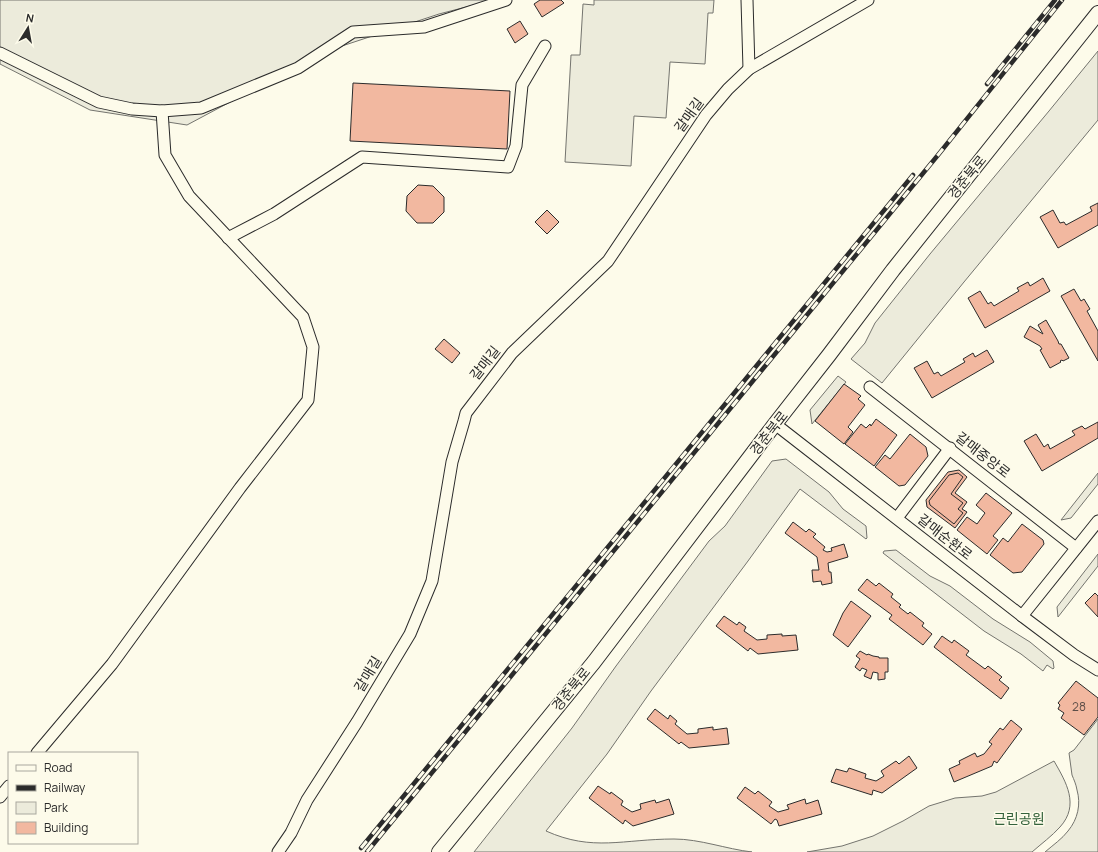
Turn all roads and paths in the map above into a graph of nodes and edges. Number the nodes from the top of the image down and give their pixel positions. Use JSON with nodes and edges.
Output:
{"nodes":[{"id":1,"x":506,"y":0,"type":"edge"},
{"id":2,"x":747,"y":0,"type":"edge"},
{"id":3,"x":868,"y":0,"type":"edge"},
{"id":4,"x":1098,"y":13,"type":"edge"},
{"id":5,"x":545,"y":46,"type":"dead end"},
{"id":6,"x":0,"y":53,"type":"edge"},
{"id":7,"x":748,"y":69,"type":"junction"},
{"id":8,"x":162,"y":111,"type":"junction"},
{"id":9,"x":228,"y":238,"type":"junction"},
{"id":10,"x":870,"y":387,"type":"dead end"},
{"id":11,"x":775,"y":424,"type":"junction"},
{"id":12,"x":950,"y":448,"type":"junction"},
{"id":13,"x":897,"y":518,"type":"junction"},
{"id":14,"x":1098,"y":521,"type":"edge"},
{"id":15,"x":1076,"y":548,"type":"junction"},
{"id":16,"x":1022,"y":616,"type":"junction"},
{"id":17,"x":1098,"y":670,"type":"edge"},
{"id":18,"x":38,"y":752,"type":"edge"},
{"id":19,"x":8,"y":787,"type":"edge"},
{"id":20,"x":0,"y":797,"type":"edge"},
{"id":21,"x":278,"y":852,"type":"edge"},
{"id":22,"x":439,"y":852,"type":"edge"}],
"edges":[{"from":1,"to":8,"type":"street"},
{"from":2,"to":7,"type":"street"},
{"from":3,"to":7,"type":"street","name":"갈매길"},
{"from":4,"to":11,"type":"main road","name":"경춘북로"},
{"from":5,"to":9,"type":"street"},
{"from":6,"to":8,"type":"street"},
{"from":7,"to":21,"type":"street","name":"갈매길"},
{"from":8,"to":9,"type":"street"},
{"from":9,"to":18,"type":"street"},
{"from":10,"to":12,"type":"street","name":"갈매중앙로"},
{"from":11,"to":13,"type":"street","name":"갈매순환로"},
{"from":11,"to":22,"type":"main road","name":"경춘북로"},
{"from":12,"to":13,"type":"street"},
{"from":12,"to":15,"type":"street","name":"갈매중앙로"},
{"from":13,"to":16,"type":"street","name":"갈매순환로"},
{"from":14,"to":15,"type":"street"},
{"from":15,"to":16,"type":"street"},
{"from":16,"to":17,"type":"street","name":"갈매순환로"},
{"from":19,"to":20,"type":"street"}]}
